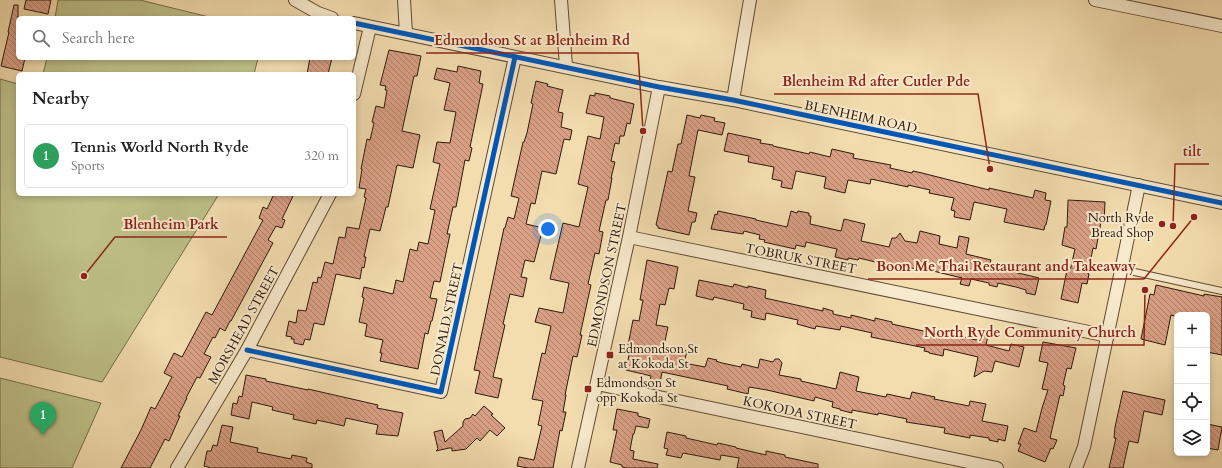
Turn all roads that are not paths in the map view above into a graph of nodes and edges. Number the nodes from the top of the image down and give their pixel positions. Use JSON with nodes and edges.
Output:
{"nodes":[{"id":1,"x":295,"y":0,"type":"edge"},
{"id":2,"x":404,"y":0,"type":"edge"},
{"id":3,"x":561,"y":0,"type":"edge"},
{"id":4,"x":750,"y":0,"type":"edge"},
{"id":5,"x":1095,"y":0,"type":"edge"},
{"id":6,"x":326,"y":16,"type":"edge"},
{"id":7,"x":356,"y":24,"type":"edge"},
{"id":8,"x":1222,"y":26,"type":"edge"},
{"id":9,"x":370,"y":27,"type":"junction"},
{"id":10,"x":406,"y":33,"type":"junction"},
{"id":11,"x":515,"y":57,"type":"junction"},
{"id":12,"x":566,"y":66,"type":"junction"},
{"id":13,"x":356,"y":86,"type":"edge"},
{"id":14,"x":660,"y":87,"type":"junction"},
{"id":15,"x":733,"y":100,"type":"junction"},
{"id":16,"x":1139,"y":186,"type":"junction"},
{"id":17,"x":329,"y":196,"type":"edge"},
{"id":18,"x":1222,"y":204,"type":"edge"},
{"id":19,"x":629,"y":237,"type":"junction"},
{"id":20,"x":1122,"y":270,"type":"junction"},
{"id":21,"x":1222,"y":291,"type":"edge"},
{"id":22,"x":1108,"y":336,"type":"junction"},
{"id":23,"x":247,"y":350,"type":"junction"},
{"id":24,"x":597,"y":384,"type":"junction"},
{"id":25,"x":177,"y":468,"type":"edge"},
{"id":26,"x":578,"y":468,"type":"edge"},
{"id":27,"x":997,"y":468,"type":"edge"},
{"id":28,"x":1076,"y":468,"type":"edge"}],
"edges":[{"from":1,"to":6,"type":"street"},
{"from":2,"to":10,"type":"street"},
{"from":3,"to":12,"type":"street"},
{"from":4,"to":15,"type":"street"},
{"from":5,"to":8,"type":"street"},
{"from":7,"to":9,"type":"street","name":"BLENHEIM ROAD"},
{"from":9,"to":10,"type":"street","name":"BLENHEIM ROAD"},
{"from":9,"to":13,"type":"street"},
{"from":10,"to":11,"type":"street","name":"BLENHEIM ROAD"},
{"from":11,"to":12,"type":"street","name":"BLENHEIM ROAD"},
{"from":11,"to":23,"type":"street","name":"DONALD STREET"},
{"from":12,"to":14,"type":"street","name":"BLENHEIM ROAD"},
{"from":14,"to":15,"type":"street","name":"BLENHEIM ROAD"},
{"from":14,"to":19,"type":"street","name":"EDMONDSON STREET"},
{"from":15,"to":16,"type":"street","name":"BLENHEIM ROAD"},
{"from":16,"to":18,"type":"street","name":"BLENHEIM ROAD"},
{"from":16,"to":20,"type":"street"},
{"from":17,"to":23,"type":"street","name":"MORSHEAD STREET"},
{"from":19,"to":22,"type":"street","name":"TOBRUK STREET"},
{"from":19,"to":24,"type":"street","name":"EDMONDSON STREET"},
{"from":20,"to":21,"type":"lane"},
{"from":20,"to":22,"type":"street"},
{"from":22,"to":28,"type":"street"},
{"from":23,"to":25,"type":"street","name":"MORSHEAD STREET"},
{"from":24,"to":26,"type":"street","name":"EDMONDSON STREET"},
{"from":24,"to":27,"type":"street","name":"KOKODA STREET"}]}
